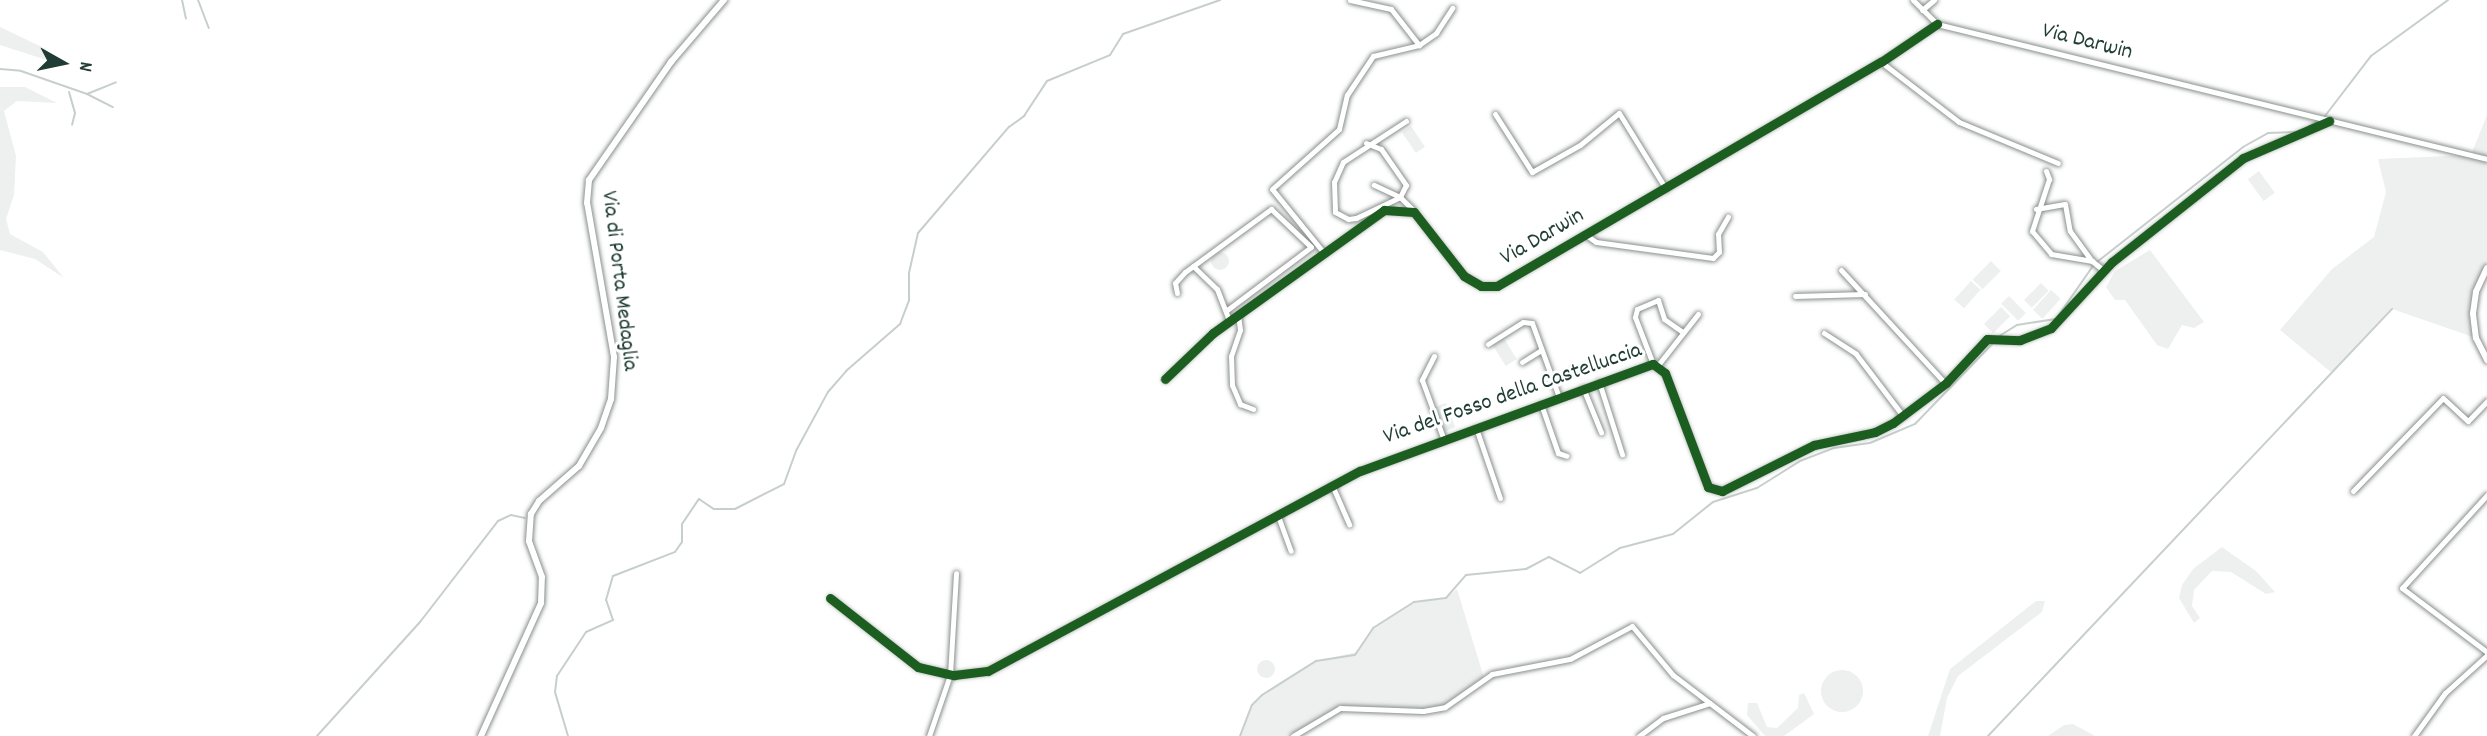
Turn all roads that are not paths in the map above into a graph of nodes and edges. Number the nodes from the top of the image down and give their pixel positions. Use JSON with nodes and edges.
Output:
{"nodes":[{"id":1,"x":724,"y":0,"type":"edge"},
{"id":2,"x":1350,"y":0,"type":"edge"},
{"id":3,"x":1913,"y":0,"type":"edge"},
{"id":4,"x":1934,"y":0,"type":"edge"},
{"id":5,"x":1452,"y":8,"type":"dead end"},
{"id":6,"x":1922,"y":10,"type":"junction"},
{"id":7,"x":1937,"y":24,"type":"junction"},
{"id":8,"x":1412,"y":37,"type":"junction"},
{"id":9,"x":1419,"y":45,"type":"junction"},
{"id":10,"x":1410,"y":48,"type":"junction"},
{"id":11,"x":1881,"y":62,"type":"junction"},
{"id":12,"x":1495,"y":114,"type":"dead end"},
{"id":13,"x":1406,"y":121,"type":"dead end"},
{"id":14,"x":2329,"y":121,"type":"junction"},
{"id":15,"x":1366,"y":143,"type":"junction"},
{"id":16,"x":2487,"y":159,"type":"edge"},
{"id":17,"x":2058,"y":163,"type":"dead end"},
{"id":18,"x":2046,"y":170,"type":"dead end"},
{"id":19,"x":1374,"y":185,"type":"dead end"},
{"id":20,"x":1666,"y":189,"type":"junction"},
{"id":21,"x":1399,"y":197,"type":"junction"},
{"id":22,"x":2036,"y":209,"type":"junction"},
{"id":23,"x":1415,"y":212,"type":"junction"},
{"id":24,"x":1728,"y":217,"type":"dead end"},
{"id":25,"x":1586,"y":235,"type":"junction"},
{"id":26,"x":1324,"y":253,"type":"junction"},
{"id":27,"x":2095,"y":262,"type":"junction"},
{"id":28,"x":1193,"y":267,"type":"junction"},
{"id":29,"x":2487,"y":268,"type":"edge"},
{"id":30,"x":1841,"y":270,"type":"dead end"},
{"id":31,"x":2103,"y":270,"type":"junction"},
{"id":32,"x":1177,"y":293,"type":"dead end"},
{"id":33,"x":1865,"y":294,"type":"junction"},
{"id":34,"x":1795,"y":296,"type":"dead end"},
{"id":35,"x":1227,"y":310,"type":"junction"},
{"id":36,"x":1698,"y":314,"type":"dead end"},
{"id":37,"x":1237,"y":315,"type":"junction"},
{"id":38,"x":1229,"y":321,"type":"junction"},
{"id":39,"x":1681,"y":331,"type":"junction"},
{"id":40,"x":1824,"y":333,"type":"dead end"},
{"id":41,"x":1488,"y":344,"type":"dead end"},
{"id":42,"x":1541,"y":350,"type":"junction"},
{"id":43,"x":1434,"y":356,"type":"dead end"},
{"id":44,"x":2487,"y":360,"type":"edge"},
{"id":45,"x":1522,"y":362,"type":"dead end"},
{"id":46,"x":1656,"y":365,"type":"junction"},
{"id":47,"x":1165,"y":379,"type":"dead end"},
{"id":48,"x":1599,"y":382,"type":"junction"},
{"id":49,"x":1945,"y":383,"type":"junction"},
{"id":50,"x":1583,"y":388,"type":"junction"},
{"id":51,"x":1559,"y":397,"type":"junction"},
{"id":52,"x":2487,"y":401,"type":"edge"},
{"id":53,"x":1541,"y":404,"type":"junction"},
{"id":54,"x":1253,"y":409,"type":"dead end"},
{"id":55,"x":1903,"y":416,"type":"junction"},
{"id":56,"x":1476,"y":428,"type":"junction"},
{"id":57,"x":1601,"y":432,"type":"dead end"},
{"id":58,"x":1444,"y":440,"type":"junction"},
{"id":59,"x":1622,"y":454,"type":"dead end"},
{"id":60,"x":1567,"y":456,"type":"dead end"},
{"id":61,"x":1332,"y":485,"type":"junction"},
{"id":62,"x":2353,"y":491,"type":"dead end"},
{"id":63,"x":2487,"y":495,"type":"edge"},
{"id":64,"x":1500,"y":498,"type":"dead end"},
{"id":65,"x":1278,"y":516,"type":"junction"},
{"id":66,"x":1349,"y":524,"type":"dead end"},
{"id":67,"x":1291,"y":551,"type":"dead end"},
{"id":68,"x":956,"y":573,"type":"dead end"},
{"id":69,"x":831,"y":598,"type":"dead end"},
{"id":70,"x":2487,"y":653,"type":"edge"},
{"id":71,"x":950,"y":675,"type":"junction"},
{"id":72,"x":1710,"y":703,"type":"junction"},
{"id":73,"x":481,"y":736,"type":"edge"},
{"id":74,"x":929,"y":736,"type":"edge"},
{"id":75,"x":1293,"y":736,"type":"edge"},
{"id":76,"x":1639,"y":736,"type":"edge"},
{"id":77,"x":1753,"y":736,"type":"edge"},
{"id":78,"x":2414,"y":736,"type":"edge"}],
"edges":[{"from":1,"to":73,"type":"street","name":"Via di Porta Medaglia"},
{"from":2,"to":8,"type":"street"},
{"from":3,"to":6,"type":"street"},
{"from":4,"to":6,"type":"street"},
{"from":5,"to":9,"type":"street"},
{"from":6,"to":7,"type":"street"},
{"from":7,"to":11,"type":"street","name":"Via Darwin"},
{"from":7,"to":14,"type":"street","name":"Via Darwin"},
{"from":8,"to":9,"type":"street"},
{"from":8,"to":10,"type":"street"},
{"from":9,"to":10,"type":"street"},
{"from":10,"to":26,"type":"street"},
{"from":11,"to":17,"type":"street"},
{"from":11,"to":20,"type":"street","name":"Via Darwin"},
{"from":12,"to":20,"type":"street"},
{"from":13,"to":15,"type":"street"},
{"from":14,"to":16,"type":"street","name":"Via Darwin"},
{"from":14,"to":31,"type":"street","name":"Via del Fosso della Castelluccia"},
{"from":15,"to":21,"type":"street"},
{"from":15,"to":21,"type":"street"},
{"from":18,"to":22,"type":"street"},
{"from":19,"to":21,"type":"street"},
{"from":20,"to":25,"type":"street","name":"Via Darwin"},
{"from":21,"to":23,"type":"street"},
{"from":22,"to":27,"type":"street"},
{"from":22,"to":27,"type":"street"},
{"from":23,"to":25,"type":"street","name":"Via Darwin"},
{"from":23,"to":26,"type":"street"},
{"from":24,"to":25,"type":"street"},
{"from":26,"to":37,"type":"street"},
{"from":27,"to":31,"type":"street"},
{"from":28,"to":32,"type":"street"},
{"from":28,"to":35,"type":"street"},
{"from":28,"to":35,"type":"street"},
{"from":29,"to":44,"type":"street"},
{"from":30,"to":33,"type":"street"},
{"from":31,"to":49,"type":"street","name":"Via del Fosso della Castelluccia"},
{"from":33,"to":34,"type":"street"},
{"from":33,"to":49,"type":"street"},
{"from":35,"to":38,"type":"street"},
{"from":36,"to":39,"type":"street"},
{"from":37,"to":38,"type":"street"},
{"from":37,"to":54,"type":"street"},
{"from":38,"to":47,"type":"street"},
{"from":39,"to":46,"type":"street"},
{"from":39,"to":46,"type":"street"},
{"from":40,"to":55,"type":"street"},
{"from":41,"to":42,"type":"street"},
{"from":42,"to":45,"type":"street"},
{"from":42,"to":51,"type":"street"},
{"from":43,"to":58,"type":"street"},
{"from":46,"to":48,"type":"street","name":"Via del Fosso della Castelluccia"},
{"from":46,"to":55,"type":"street","name":"Via del Fosso della Castelluccia"},
{"from":48,"to":50,"type":"street","name":"Via del Fosso della Castelluccia"},
{"from":48,"to":59,"type":"street"},
{"from":49,"to":55,"type":"street","name":"Via del Fosso della Castelluccia"},
{"from":50,"to":51,"type":"street","name":"Via del Fosso della Castelluccia"},
{"from":50,"to":57,"type":"street"},
{"from":51,"to":53,"type":"street","name":"Via del Fosso della Castelluccia"},
{"from":52,"to":62,"type":"street"},
{"from":53,"to":56,"type":"street","name":"Via del Fosso della Castelluccia"},
{"from":53,"to":60,"type":"street"},
{"from":56,"to":58,"type":"street","name":"Via del Fosso della Castelluccia"},
{"from":56,"to":64,"type":"street"},
{"from":58,"to":61,"type":"street","name":"Via del Fosso della Castelluccia"},
{"from":61,"to":65,"type":"street","name":"Via del Fosso della Castelluccia"},
{"from":61,"to":66,"type":"street"},
{"from":63,"to":70,"type":"street"},
{"from":65,"to":67,"type":"street"},
{"from":65,"to":71,"type":"street","name":"Via del Fosso della Castelluccia"},
{"from":68,"to":71,"type":"street"},
{"from":69,"to":71,"type":"street","name":"Via del Fosso della Castelluccia"},
{"from":70,"to":78,"type":"street"},
{"from":71,"to":74,"type":"street"},
{"from":72,"to":75,"type":"street"},
{"from":72,"to":76,"type":"street"},
{"from":72,"to":77,"type":"street"}]}
